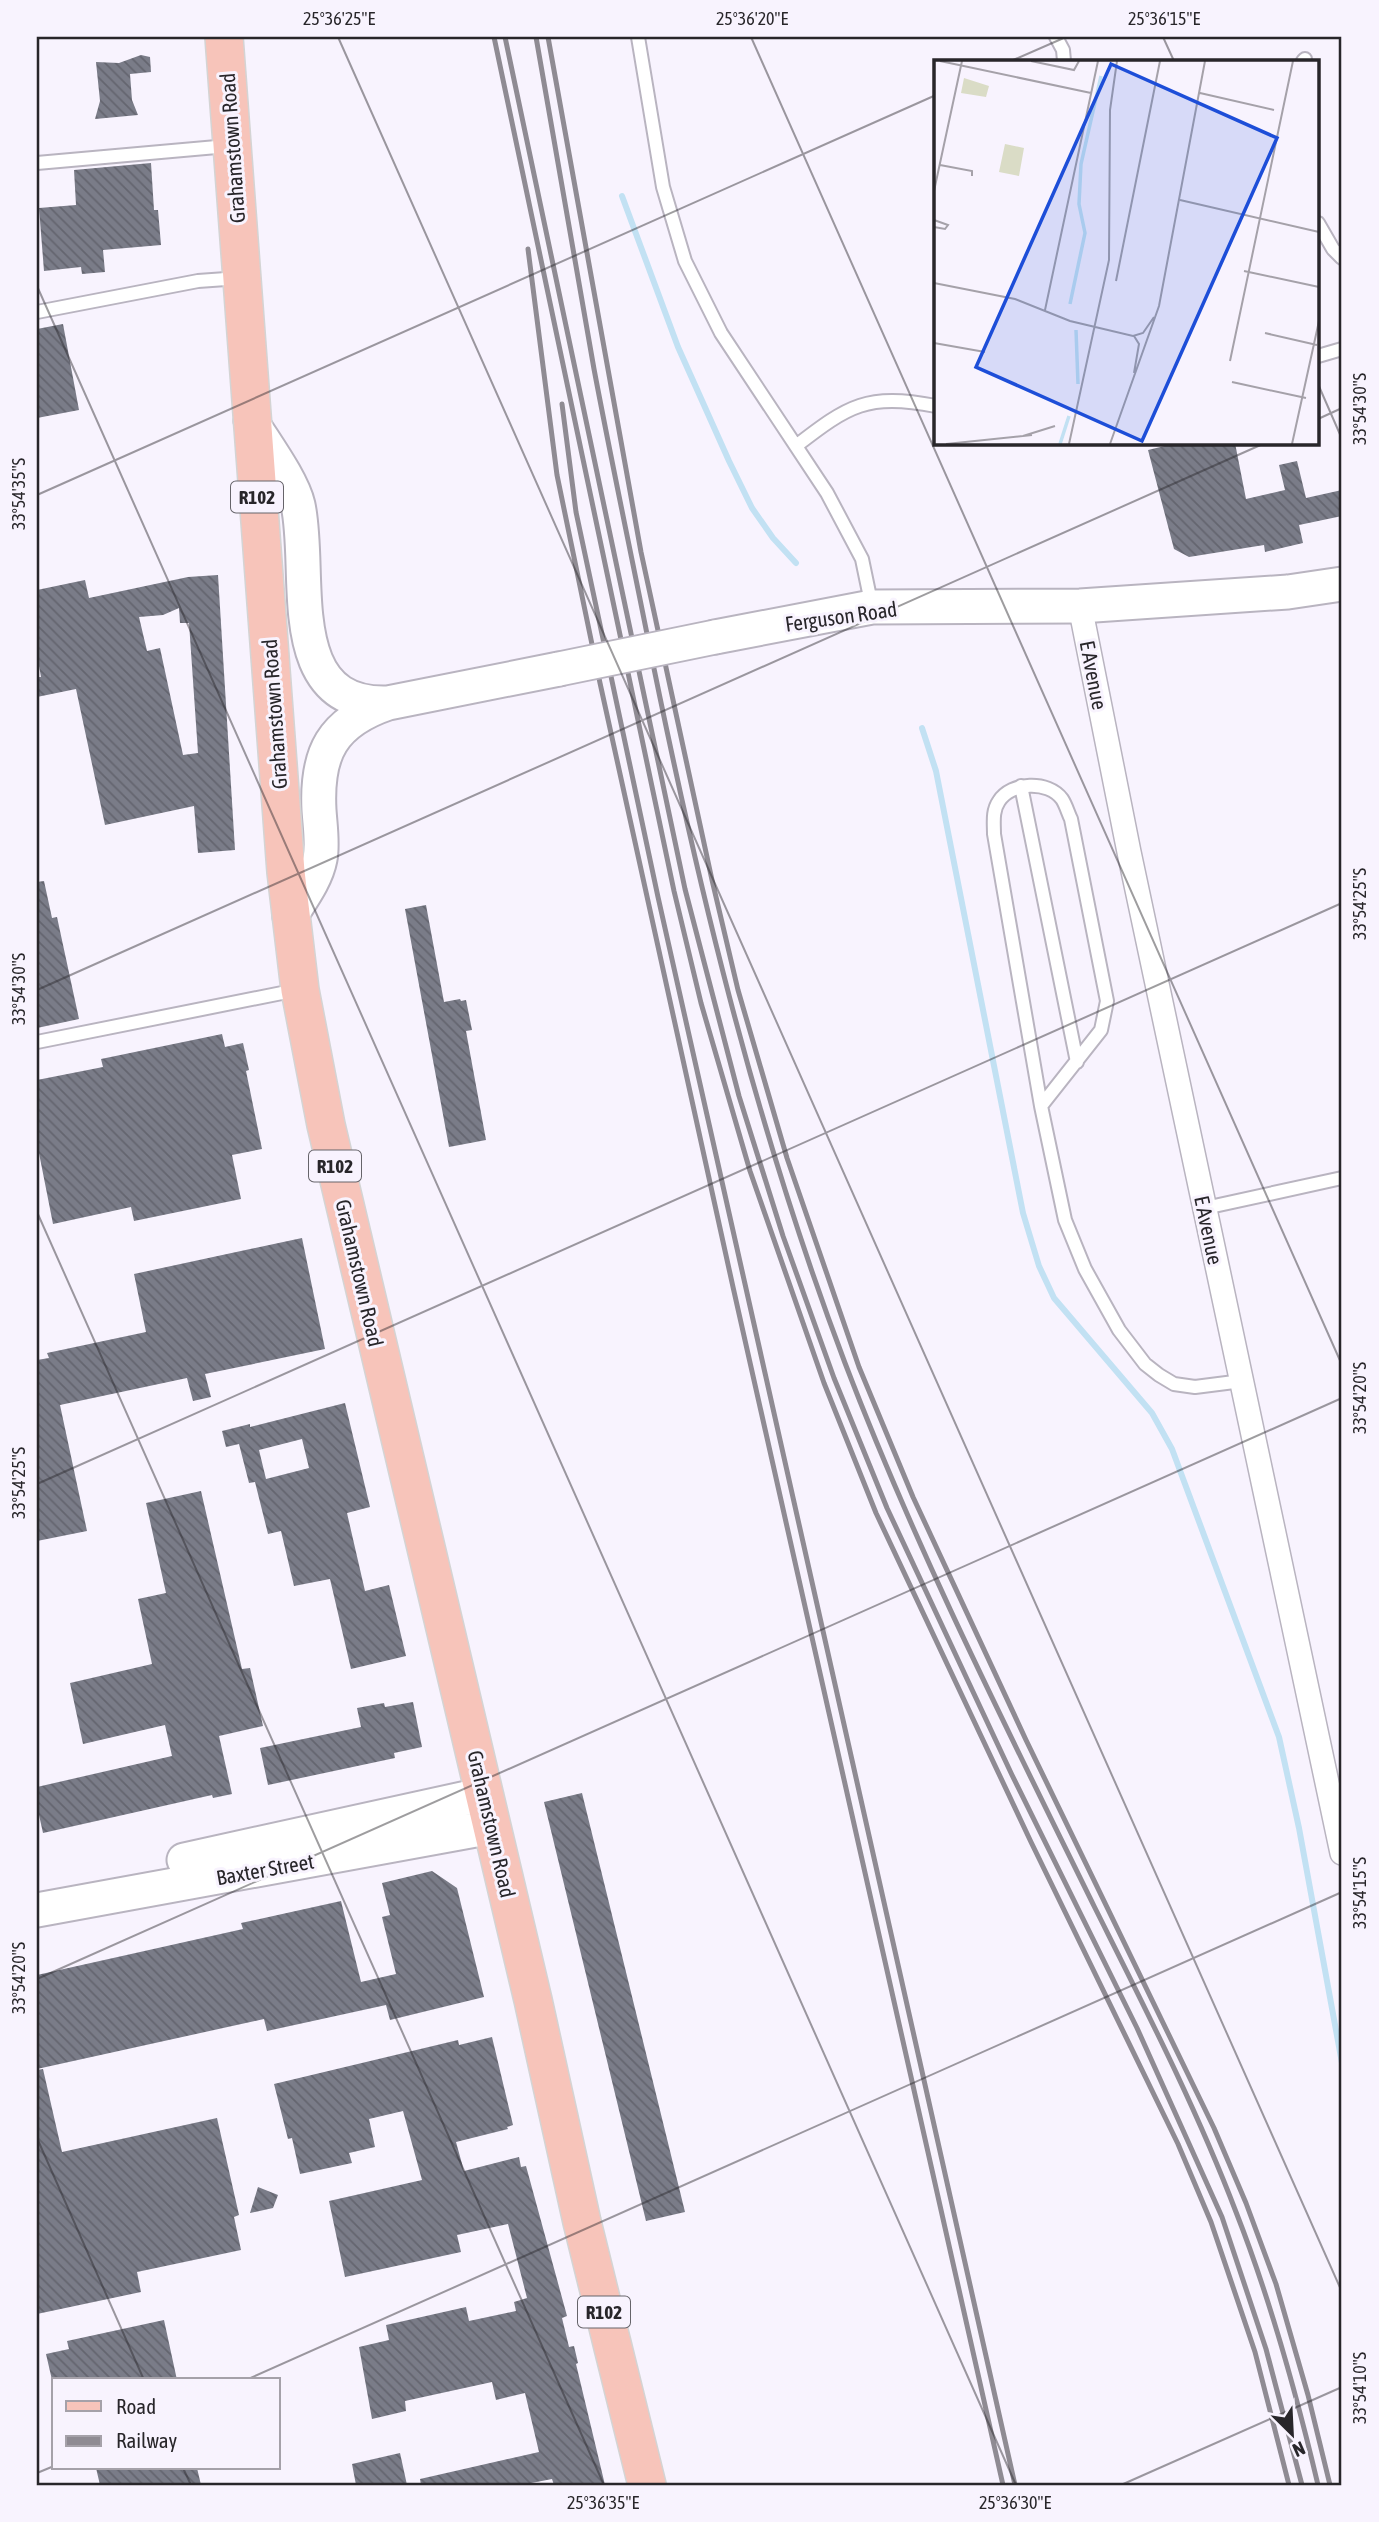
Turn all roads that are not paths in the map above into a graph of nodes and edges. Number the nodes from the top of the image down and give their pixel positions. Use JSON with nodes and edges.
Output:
{"nodes":[{"id":1,"x":224,"y":37,"type":"edge"},
{"id":2,"x":638,"y":37,"type":"edge"},
{"id":3,"x":1056,"y":37,"type":"edge"},
{"id":4,"x":1064,"y":60,"type":"edge"},
{"id":5,"x":232,"y":146,"type":"junction"},
{"id":6,"x":37,"y":163,"type":"edge"},
{"id":7,"x":1320,"y":226,"type":"edge"},
{"id":8,"x":1342,"y":258,"type":"edge"},
{"id":9,"x":241,"y":278,"type":"junction"},
{"id":10,"x":37,"y":312,"type":"edge"},
{"id":11,"x":1342,"y":349,"type":"edge"},
{"id":12,"x":1320,"y":355,"type":"edge"},
{"id":13,"x":934,"y":406,"type":"edge"},
{"id":14,"x":251,"y":421,"type":"junction"},
{"id":15,"x":796,"y":446,"type":"junction"},
{"id":16,"x":1342,"y":584,"type":"edge"},
{"id":17,"x":1080,"y":606,"type":"junction"},
{"id":18,"x":872,"y":607,"type":"junction"},
{"id":19,"x":388,"y":703,"type":"junction"},
{"id":20,"x":1021,"y":786,"type":"junction"},
{"id":21,"x":290,"y":918,"type":"junction"},
{"id":22,"x":300,"y":990,"type":"junction"},
{"id":23,"x":37,"y":1042,"type":"edge"},
{"id":24,"x":1077,"y":1062,"type":"junction"},
{"id":25,"x":1041,"y":1106,"type":"junction"},
{"id":26,"x":1342,"y":1178,"type":"edge"},
{"id":27,"x":1205,"y":1208,"type":"junction"},
{"id":28,"x":1241,"y":1381,"type":"junction"},
{"id":29,"x":489,"y":1810,"type":"junction"},
{"id":30,"x":1338,"y":1816,"type":"edge"},
{"id":31,"x":1342,"y":1853,"type":"edge"},
{"id":32,"x":37,"y":1887,"type":"edge"},
{"id":33,"x":37,"y":1910,"type":"edge"},
{"id":34,"x":647,"y":2485,"type":"edge"}],
"edges":[{"from":1,"to":5,"type":"main road","name":"Grahamstown Road","number":"R102"},
{"from":2,"to":15,"type":"lane"},
{"from":3,"to":4,"type":"lane"},
{"from":5,"to":6,"type":"lane"},
{"from":5,"to":9,"type":"main road","name":"Grahamstown Road","number":"R102"},
{"from":7,"to":8,"type":"lane"},
{"from":9,"to":10,"type":"lane"},
{"from":9,"to":14,"type":"main road","name":"Grahamstown Road","number":"R102"},
{"from":11,"to":12,"type":"lane"},
{"from":13,"to":15,"type":"lane"},
{"from":14,"to":19,"type":"main road","name":"Ferguson Road"},
{"from":14,"to":21,"type":"main road","name":"Grahamstown Road","number":"R102"},
{"from":15,"to":18,"type":"lane"},
{"from":16,"to":17,"type":"main road","name":"Ferguson Road"},
{"from":17,"to":18,"type":"main road","name":"Ferguson Road"},
{"from":17,"to":27,"type":"street","name":"E Avenue"},
{"from":18,"to":19,"type":"main road","name":"Ferguson Road","bridge":true},
{"from":19,"to":21,"type":"main road","name":"Ferguson Road"},
{"from":20,"to":24,"type":"lane"},
{"from":20,"to":24,"type":"lane"},
{"from":20,"to":25,"type":"lane"},
{"from":21,"to":22,"type":"main road","name":"Grahamstown Road","number":"R102"},
{"from":22,"to":23,"type":"lane"},
{"from":22,"to":29,"type":"main road","name":"Grahamstown Road","number":"R102"},
{"from":24,"to":25,"type":"lane"},
{"from":25,"to":28,"type":"lane"},
{"from":26,"to":27,"type":"lane"},
{"from":27,"to":28,"type":"street","name":"E Avenue"},
{"from":28,"to":30,"type":"street","name":"E Avenue"},
{"from":29,"to":32,"type":"main road","name":"Baxter Street"},
{"from":29,"to":33,"type":"main road","name":"Baxter Street"},
{"from":29,"to":34,"type":"main road","name":"Grahamstown Road","number":"R102"},
{"from":30,"to":31,"type":"street","name":"E Avenue"}]}
